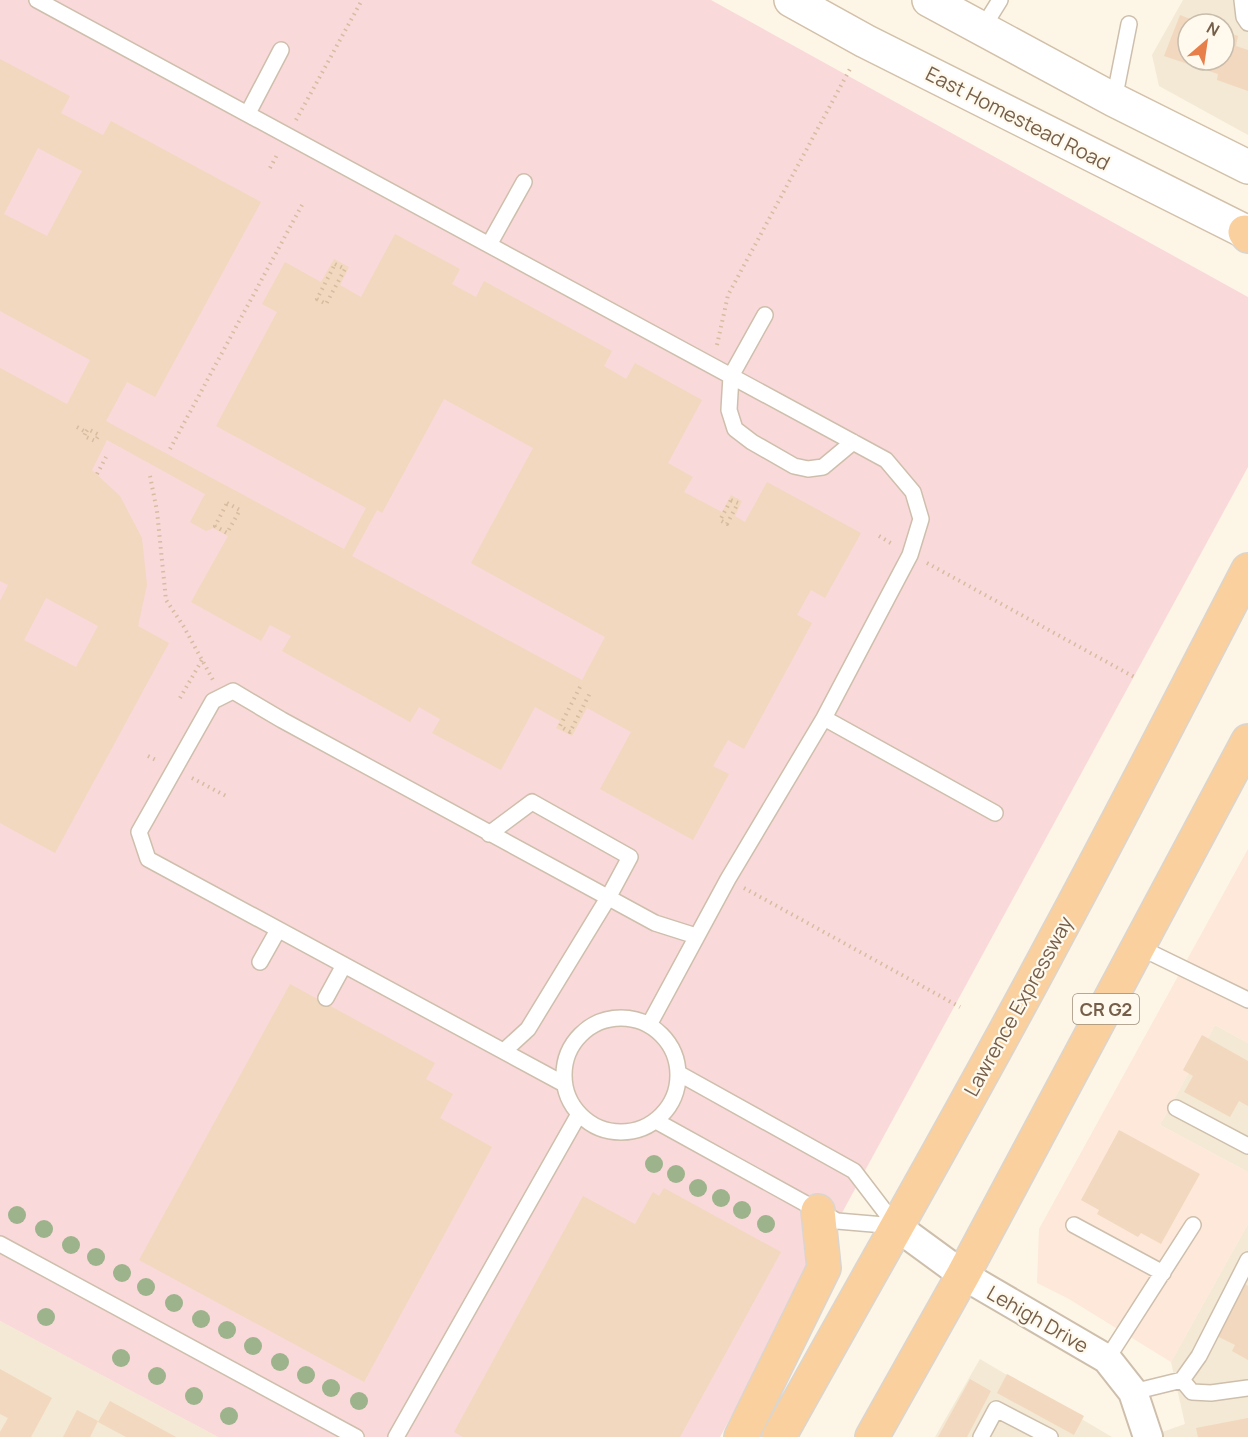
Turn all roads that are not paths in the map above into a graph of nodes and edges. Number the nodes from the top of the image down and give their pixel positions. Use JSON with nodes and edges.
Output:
{"nodes":[{"id":1,"x":37,"y":0,"type":"edge"},
{"id":2,"x":790,"y":0,"type":"edge"},
{"id":3,"x":1000,"y":0,"type":"edge"},
{"id":4,"x":1242,"y":0,"type":"edge"},
{"id":5,"x":933,"y":1,"type":"edge"},
{"id":6,"x":1248,"y":23,"type":"edge"},
{"id":7,"x":1129,"y":24,"type":"dead end"},
{"id":8,"x":982,"y":29,"type":"junction"},
{"id":9,"x":281,"y":50,"type":"dead end"},
{"id":10,"x":1114,"y":100,"type":"junction"},
{"id":11,"x":248,"y":113,"type":"junction"},
{"id":12,"x":1248,"y":167,"type":"edge"},
{"id":13,"x":524,"y":182,"type":"dead end"},
{"id":14,"x":1247,"y":234,"type":"edge"},
{"id":15,"x":490,"y":243,"type":"junction"},
{"id":16,"x":765,"y":315,"type":"dead end"},
{"id":17,"x":731,"y":376,"type":"junction"},
{"id":18,"x":853,"y":442,"type":"junction"},
{"id":19,"x":1248,"y":570,"type":"edge"},
{"id":20,"x":824,"y":718,"type":"junction"},
{"id":21,"x":1247,"y":746,"type":"edge"},
{"id":22,"x":995,"y":813,"type":"dead end"},
{"id":23,"x":489,"y":834,"type":"junction"},
{"id":24,"x":608,"y":898,"type":"junction"},
{"id":25,"x":278,"y":930,"type":"junction"},
{"id":26,"x":696,"y":936,"type":"junction"},
{"id":27,"x":1139,"y":947,"type":"junction"},
{"id":28,"x":260,"y":962,"type":"dead end"},
{"id":29,"x":344,"y":965,"type":"junction"},
{"id":30,"x":326,"y":998,"type":"dead end"},
{"id":31,"x":1248,"y":1000,"type":"edge"},
{"id":32,"x":649,"y":1025,"type":"junction"},
{"id":33,"x":504,"y":1051,"type":"junction"},
{"id":34,"x":678,"y":1074,"type":"junction"},
{"id":35,"x":564,"y":1084,"type":"junction"},
{"id":36,"x":1176,"y":1108,"type":"dead end"},
{"id":37,"x":579,"y":1114,"type":"junction"},
{"id":38,"x":656,"y":1121,"type":"junction"},
{"id":39,"x":1248,"y":1146,"type":"edge"},
{"id":40,"x":818,"y":1211,"type":"junction"},
{"id":41,"x":1074,"y":1224,"type":"dead end"},
{"id":42,"x":896,"y":1226,"type":"junction"},
{"id":43,"x":1193,"y":1226,"type":"dead end"},
{"id":44,"x":0,"y":1244,"type":"edge"},
{"id":45,"x":1248,"y":1260,"type":"edge"},
{"id":46,"x":1163,"y":1273,"type":"junction"},
{"id":47,"x":963,"y":1275,"type":"junction"},
{"id":48,"x":1107,"y":1359,"type":"junction"},
{"id":49,"x":1182,"y":1380,"type":"junction"},
{"id":50,"x":1248,"y":1388,"type":"edge"},
{"id":51,"x":1133,"y":1392,"type":"junction"},
{"id":52,"x":1145,"y":1436,"type":"edge"},
{"id":53,"x":356,"y":1437,"type":"edge"},
{"id":54,"x":396,"y":1437,"type":"edge"},
{"id":55,"x":741,"y":1437,"type":"edge"},
{"id":56,"x":779,"y":1437,"type":"edge"},
{"id":57,"x":872,"y":1437,"type":"edge"},
{"id":58,"x":981,"y":1437,"type":"edge"},
{"id":59,"x":1050,"y":1437,"type":"edge"}],
"edges":[{"from":1,"to":11,"type":"lane"},
{"from":2,"to":14,"type":"main road","name":"East Homestead Road"},
{"from":3,"to":8,"type":"lane"},
{"from":4,"to":6,"type":"lane"},
{"from":5,"to":8,"type":"main road"},
{"from":7,"to":10,"type":"lane"},
{"from":8,"to":10,"type":"main road"},
{"from":9,"to":11,"type":"lane"},
{"from":10,"to":12,"type":"main road"},
{"from":11,"to":15,"type":"lane"},
{"from":13,"to":15,"type":"lane"},
{"from":15,"to":17,"type":"lane"},
{"from":16,"to":17,"type":"lane"},
{"from":17,"to":18,"type":"lane"},
{"from":17,"to":18,"type":"lane"},
{"from":18,"to":20,"type":"lane"},
{"from":19,"to":42,"type":"highway","name":"Lawrence Expressway"},
{"from":20,"to":22,"type":"lane"},
{"from":20,"to":26,"type":"lane"},
{"from":21,"to":27,"type":"highway","number":"CR G2"},
{"from":23,"to":24,"type":"lane"},
{"from":23,"to":24,"type":"lane"},
{"from":23,"to":25,"type":"lane"},
{"from":24,"to":26,"type":"lane"},
{"from":24,"to":33,"type":"lane"},
{"from":25,"to":28,"type":"lane"},
{"from":25,"to":29,"type":"lane"},
{"from":26,"to":32,"type":"lane"},
{"from":27,"to":31,"type":"lane"},
{"from":27,"to":47,"type":"highway","number":"CR G2"},
{"from":29,"to":30,"type":"lane"},
{"from":29,"to":33,"type":"lane"},
{"from":32,"to":34,"type":"lane"},
{"from":32,"to":35,"type":"lane"},
{"from":33,"to":35,"type":"lane"},
{"from":34,"to":38,"type":"lane"},
{"from":34,"to":42,"type":"lane"},
{"from":35,"to":37,"type":"lane"},
{"from":36,"to":39,"type":"lane"},
{"from":37,"to":38,"type":"lane"},
{"from":37,"to":54,"type":"lane"},
{"from":38,"to":40,"type":"lane"},
{"from":40,"to":42,"type":"lane"},
{"from":40,"to":55,"type":"highway"},
{"from":41,"to":46,"type":"lane"},
{"from":42,"to":47,"type":"street","name":"Lehigh Drive"},
{"from":42,"to":56,"type":"highway","name":"Lawrence Expressway"},
{"from":43,"to":46,"type":"lane"},
{"from":44,"to":53,"type":"lane"},
{"from":45,"to":49,"type":"lane"},
{"from":46,"to":48,"type":"lane"},
{"from":47,"to":48,"type":"street","name":"Lehigh Drive"},
{"from":47,"to":57,"type":"highway","number":"CR G2"},
{"from":48,"to":51,"type":"street","name":"Lehigh Drive"},
{"from":49,"to":50,"type":"lane"},
{"from":49,"to":51,"type":"lane"},
{"from":51,"to":52,"type":"street","name":"Lehigh Drive"},
{"from":58,"to":59,"type":"lane"}]}
